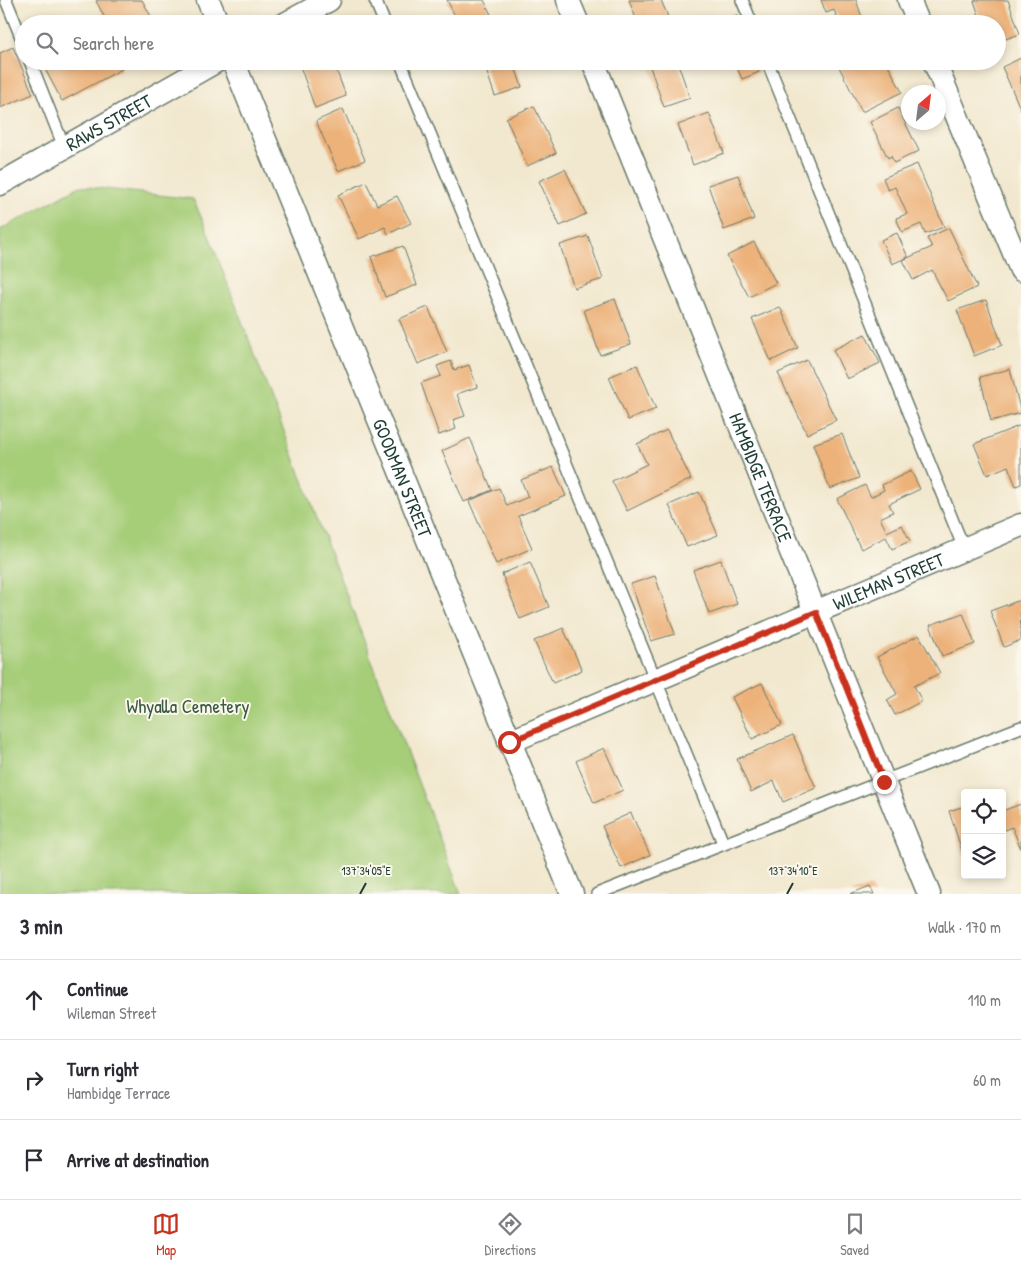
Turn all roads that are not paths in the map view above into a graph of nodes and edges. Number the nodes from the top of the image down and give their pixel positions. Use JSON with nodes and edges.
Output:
{"nodes":[{"id":1,"x":6,"y":0,"type":"edge"},
{"id":2,"x":208,"y":0,"type":"edge"},
{"id":3,"x":328,"y":0,"type":"edge"},
{"id":4,"x":375,"y":0,"type":"edge"},
{"id":5,"x":568,"y":0,"type":"edge"},
{"id":6,"x":742,"y":0,"type":"edge"},
{"id":7,"x":909,"y":0,"type":"edge"},
{"id":8,"x":214,"y":15,"type":"edge"},
{"id":9,"x":301,"y":15,"type":"edge"},
{"id":10,"x":381,"y":15,"type":"edge"},
{"id":11,"x":574,"y":15,"type":"edge"},
{"id":12,"x":748,"y":15,"type":"edge"},
{"id":13,"x":915,"y":15,"type":"edge"},
{"id":14,"x":15,"y":22,"type":"edge"},
{"id":15,"x":34,"y":70,"type":"edge"},
{"id":16,"x":201,"y":70,"type":"edge"},
{"id":17,"x":237,"y":70,"type":"edge"},
{"id":18,"x":404,"y":70,"type":"edge"},
{"id":19,"x":597,"y":70,"type":"edge"},
{"id":20,"x":771,"y":70,"type":"edge"},
{"id":21,"x":938,"y":70,"type":"edge"},
{"id":22,"x":64,"y":147,"type":"junction"},
{"id":23,"x":0,"y":184,"type":"edge"},
{"id":24,"x":1021,"y":270,"type":"edge"},
{"id":25,"x":1021,"y":525,"type":"edge"},
{"id":26,"x":964,"y":551,"type":"junction"},
{"id":27,"x":816,"y":612,"type":"junction"},
{"id":28,"x":656,"y":678,"type":"junction"},
{"id":29,"x":1021,"y":727,"type":"edge"},
{"id":30,"x":509,"y":742,"type":"junction"},
{"id":31,"x":884,"y":782,"type":"junction"},
{"id":32,"x":723,"y":843,"type":"junction"},
{"id":33,"x":572,"y":894,"type":"edge"},
{"id":34,"x":597,"y":894,"type":"edge"},
{"id":35,"x":929,"y":894,"type":"edge"}],
"edges":[{"from":1,"to":14,"type":"lane"},
{"from":2,"to":8,"type":"street"},
{"from":3,"to":9,"type":"street"},
{"from":4,"to":10,"type":"lane"},
{"from":5,"to":11,"type":"street"},
{"from":6,"to":12,"type":"lane"},
{"from":7,"to":13,"type":"street"},
{"from":15,"to":22,"type":"lane"},
{"from":16,"to":22,"type":"street","name":"RAWS STREET"},
{"from":17,"to":30,"type":"street","name":"GOODMAN STREET"},
{"from":18,"to":28,"type":"lane"},
{"from":19,"to":27,"type":"street","name":"HAMBIDGE TERRACE"},
{"from":20,"to":26,"type":"lane"},
{"from":21,"to":24,"type":"street"},
{"from":22,"to":23,"type":"street","name":"RAWS STREET"},
{"from":25,"to":26,"type":"street","name":"WILEMAN STREET"},
{"from":26,"to":27,"type":"street","name":"WILEMAN STREET"},
{"from":27,"to":28,"type":"street","name":"WILEMAN STREET"},
{"from":27,"to":31,"type":"street","name":"HAMBIDGE TERRACE"},
{"from":28,"to":30,"type":"street","name":"WILEMAN STREET"},
{"from":28,"to":32,"type":"lane"},
{"from":29,"to":31,"type":"lane"},
{"from":30,"to":33,"type":"street","name":"GOODMAN STREET"},
{"from":31,"to":32,"type":"lane"},
{"from":31,"to":35,"type":"street","name":"HAMBIDGE TERRACE"},
{"from":32,"to":34,"type":"lane"}]}
